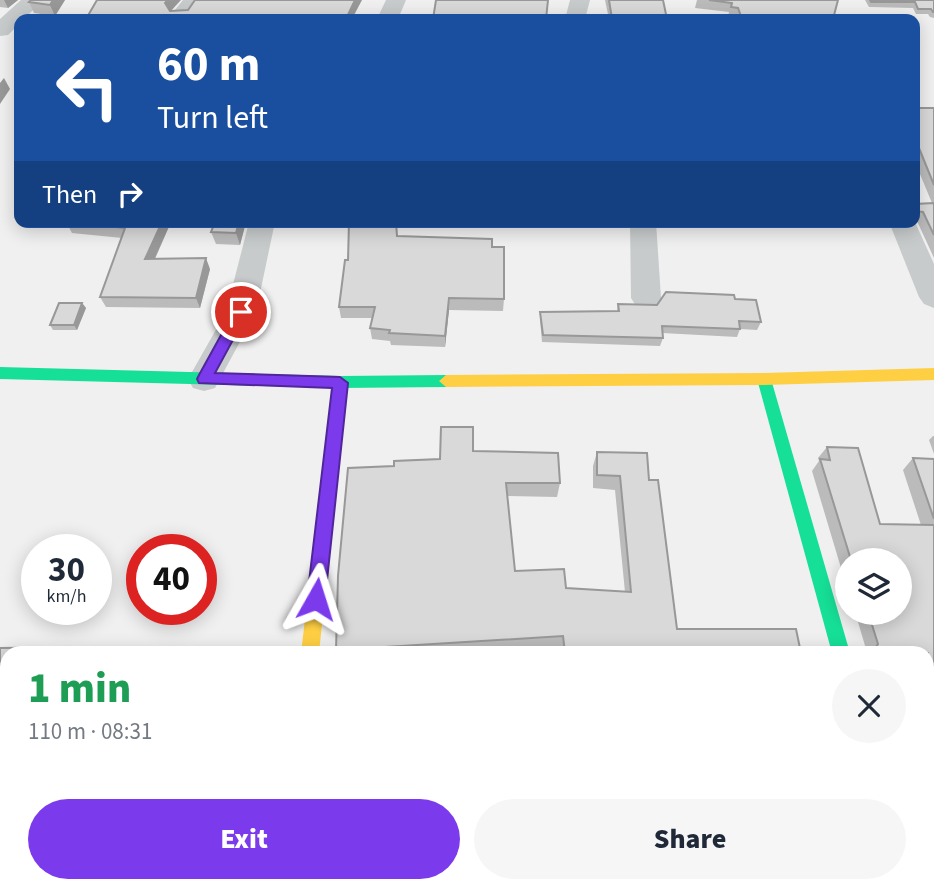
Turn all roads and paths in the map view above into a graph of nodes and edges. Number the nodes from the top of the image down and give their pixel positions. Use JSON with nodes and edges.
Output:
{"nodes":[{"id":1,"x":33,"y":0,"type":"edge"},
{"id":2,"x":18,"y":14,"type":"edge"},
{"id":3,"x":14,"y":17,"type":"edge"},
{"id":4,"x":0,"y":30,"type":"edge"},
{"id":5,"x":261,"y":228,"type":"edge"},
{"id":6,"x":643,"y":228,"type":"edge"},
{"id":7,"x":905,"y":228,"type":"edge"},
{"id":8,"x":934,"y":297,"type":"edge"},
{"id":9,"x":646,"y":298,"type":"dead end"},
{"id":10,"x":0,"y":373,"type":"edge"},
{"id":11,"x":934,"y":374,"type":"edge"},
{"id":12,"x":204,"y":379,"type":"junction"},
{"id":13,"x":764,"y":379,"type":"junction"},
{"id":14,"x":340,"y":383,"type":"junction"},
{"id":15,"x":311,"y":646,"type":"edge"},
{"id":16,"x":839,"y":646,"type":"edge"}],
"edges":[{"from":1,"to":2,"type":"street"},
{"from":3,"to":4,"type":"street"},
{"from":5,"to":12,"type":"street"},
{"from":6,"to":9,"type":"street"},
{"from":7,"to":8,"type":"street"},
{"from":10,"to":12,"type":"street"},
{"from":11,"to":13,"type":"street"},
{"from":12,"to":14,"type":"street"},
{"from":13,"to":14,"type":"street"},
{"from":13,"to":16,"type":"street"},
{"from":14,"to":15,"type":"street"}]}
